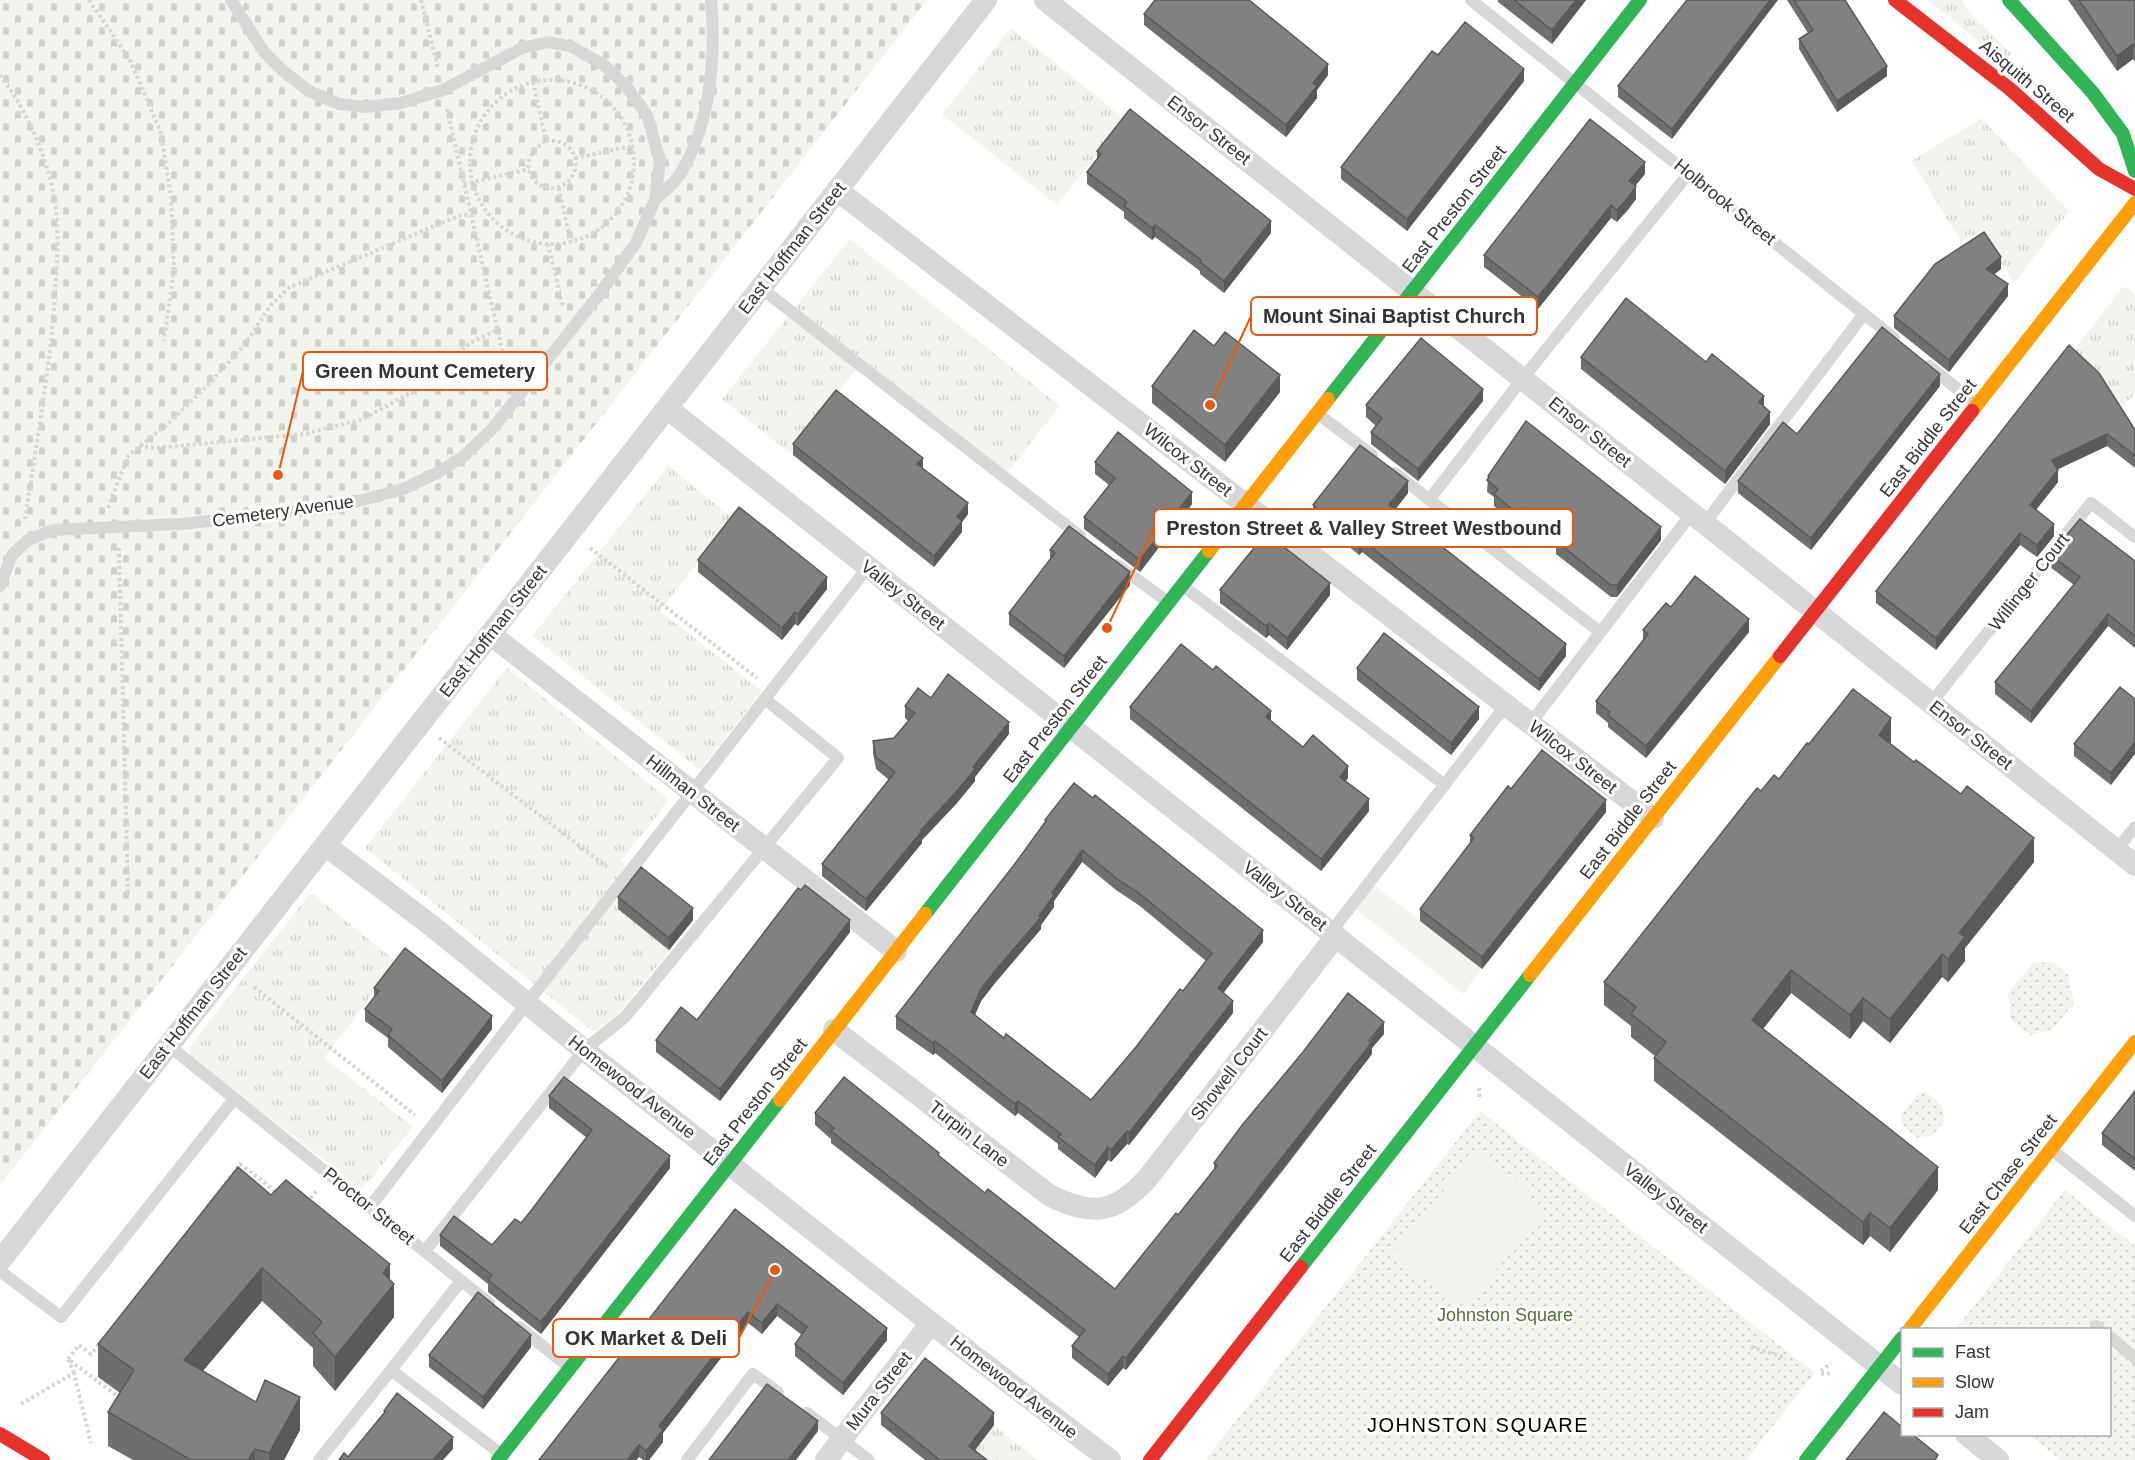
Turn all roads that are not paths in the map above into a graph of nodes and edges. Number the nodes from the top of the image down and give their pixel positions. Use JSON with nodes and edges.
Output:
{"nodes":[{"id":1,"x":231,"y":0,"type":"edge"},
{"id":2,"x":711,"y":0,"type":"edge"},
{"id":3,"x":986,"y":0,"type":"edge"},
{"id":4,"x":1045,"y":0,"type":"edge"},
{"id":5,"x":1472,"y":0,"type":"edge"},
{"id":6,"x":1640,"y":0,"type":"edge"},
{"id":7,"x":1895,"y":0,"type":"edge"},
{"id":8,"x":2009,"y":0,"type":"edge"},
{"id":9,"x":1575,"y":83,"type":"junction"},
{"id":10,"x":2135,"y":171,"type":"edge"},
{"id":11,"x":1689,"y":173,"type":"junction"},
{"id":12,"x":2135,"y":189,"type":"edge"},
{"id":13,"x":837,"y":190,"type":"junction"},
{"id":14,"x":655,"y":200,"type":"junction"},
{"id":15,"x":2135,"y":203,"type":"edge"},
{"id":16,"x":761,"y":288,"type":"junction"},
{"id":17,"x":1413,"y":291,"type":"junction"},
{"id":18,"x":1864,"y":314,"type":"junction"},
{"id":19,"x":1906,"y":348,"type":"edge"},
{"id":20,"x":1923,"y":361,"type":"edge"},
{"id":21,"x":1523,"y":378,"type":"junction"},
{"id":22,"x":1977,"y":404,"type":"junction"},
{"id":23,"x":667,"y":408,"type":"junction"},
{"id":24,"x":1317,"y":413,"type":"junction"},
{"id":25,"x":1429,"y":500,"type":"junction"},
{"id":26,"x":1245,"y":504,"type":"junction"},
{"id":27,"x":1698,"y":518,"type":"junction"},
{"id":28,"x":2135,"y":537,"type":"edge"},
{"id":29,"x":868,"y":567,"type":"junction"},
{"id":30,"x":1182,"y":585,"type":"junction"},
{"id":31,"x":0,"y":586,"type":"edge"},
{"id":32,"x":1168,"y":602,"type":"junction"},
{"id":33,"x":1815,"y":611,"type":"junction"},
{"id":34,"x":1600,"y":632,"type":"junction"},
{"id":35,"x":490,"y":634,"type":"junction"},
{"id":36,"x":768,"y":694,"type":"junction"},
{"id":37,"x":1931,"y":703,"type":"junction"},
{"id":38,"x":1506,"y":705,"type":"junction"},
{"id":39,"x":1530,"y":724,"type":"junction"},
{"id":40,"x":1071,"y":728,"type":"junction"},
{"id":41,"x":1445,"y":785,"type":"junction"},
{"id":42,"x":692,"y":792,"type":"junction"},
{"id":43,"x":1653,"y":818,"type":"junction"},
{"id":44,"x":2135,"y":827,"type":"edge"},
{"id":45,"x":325,"y":845,"type":"junction"},
{"id":46,"x":764,"y":848,"type":"junction"},
{"id":47,"x":2116,"y":850,"type":"junction"},
{"id":48,"x":2135,"y":865,"type":"edge"},
{"id":49,"x":1333,"y":934,"type":"junction"},
{"id":50,"x":896,"y":951,"type":"junction"},
{"id":51,"x":527,"y":1004,"type":"junction"},
{"id":52,"x":834,"y":1030,"type":"junction"},
{"id":53,"x":2135,"y":1042,"type":"edge"},
{"id":54,"x":168,"y":1045,"type":"junction"},
{"id":55,"x":1474,"y":1046,"type":"junction"},
{"id":56,"x":584,"y":1050,"type":"junction"},
{"id":57,"x":234,"y":1099,"type":"junction"},
{"id":58,"x":2051,"y":1149,"type":"junction"},
{"id":59,"x":730,"y":1164,"type":"junction"},
{"id":60,"x":1115,"y":1206,"type":"joint"},
{"id":61,"x":370,"y":1207,"type":"junction"},
{"id":62,"x":2135,"y":1216,"type":"edge"},
{"id":63,"x":424,"y":1251,"type":"junction"},
{"id":64,"x":0,"y":1261,"type":"edge"},
{"id":65,"x":0,"y":1272,"type":"edge"},
{"id":66,"x":461,"y":1281,"type":"junction"},
{"id":67,"x":496,"y":1308,"type":"edge"},
{"id":68,"x":513,"y":1322,"type":"edge"},
{"id":69,"x":931,"y":1323,"type":"junction"},
{"id":70,"x":1910,"y":1328,"type":"edge"},
{"id":71,"x":1901,"y":1339,"type":"edge"},
{"id":72,"x":2111,"y":1339,"type":"edge"},
{"id":73,"x":2135,"y":1358,"type":"edge"},
{"id":74,"x":1880,"y":1367,"type":"junction"},
{"id":75,"x":570,"y":1368,"type":"junction"},
{"id":76,"x":391,"y":1370,"type":"junction"},
{"id":77,"x":1901,"y":1383,"type":"edge"},
{"id":78,"x":0,"y":1434,"type":"edge"},
{"id":79,"x":1968,"y":1436,"type":"edge"},
{"id":80,"x":842,"y":1438,"type":"junction"},
{"id":81,"x":500,"y":1457,"type":"edge"},
{"id":82,"x":43,"y":1460,"type":"edge"},
{"id":83,"x":319,"y":1460,"type":"edge"},
{"id":84,"x":687,"y":1460,"type":"edge"},
{"id":85,"x":826,"y":1460,"type":"edge"},
{"id":86,"x":869,"y":1460,"type":"edge"},
{"id":87,"x":1110,"y":1460,"type":"edge"},
{"id":88,"x":1150,"y":1460,"type":"edge"},
{"id":89,"x":1806,"y":1460,"type":"edge"},
{"id":90,"x":1998,"y":1460,"type":"edge"}],
"edges":[{"from":1,"to":14,"type":"lane","name":"Cemetery Avenue"},
{"from":2,"to":14,"type":"lane"},
{"from":3,"to":13,"type":"street","name":"East Hoffman Street"},
{"from":4,"to":17,"type":"street","name":"Ensor Street"},
{"from":5,"to":9,"type":"lane","name":"Holbrook Street"},
{"from":6,"to":9,"type":"main road","name":"East Preston Street"},
{"from":7,"to":12,"type":"main road","name":"Aisquith Street"},
{"from":8,"to":10,"type":"main road"},
{"from":9,"to":11,"type":"lane","name":"Holbrook Street"},
{"from":9,"to":17,"type":"main road","name":"East Preston Street"},
{"from":11,"to":18,"type":"lane","name":"Holbrook Street"},
{"from":11,"to":21,"type":"lane"},
{"from":13,"to":16,"type":"street","name":"East Hoffman Street"},
{"from":13,"to":26,"type":"street","name":"Wilcox Street"},
{"from":14,"to":31,"type":"lane","name":"Cemetery Avenue"},
{"from":15,"to":22,"type":"main road","name":"East Biddle Street"},
{"from":16,"to":23,"type":"street","name":"East Hoffman Street"},
{"from":16,"to":32,"type":"lane"},
{"from":17,"to":21,"type":"street","name":"Ensor Street"},
{"from":17,"to":24,"type":"main road","name":"East Preston Street"},
{"from":18,"to":19,"type":"lane","name":"Holbrook Street"},
{"from":18,"to":27,"type":"lane"},
{"from":20,"to":22,"type":"lane"},
{"from":21,"to":25,"type":"lane"},
{"from":21,"to":27,"type":"street","name":"Ensor Street"},
{"from":22,"to":33,"type":"main road","name":"East Biddle Street"},
{"from":23,"to":29,"type":"street","name":"Valley Street"},
{"from":23,"to":35,"type":"street","name":"East Hoffman Street"},
{"from":24,"to":25,"type":"lane"},
{"from":24,"to":26,"type":"main road","name":"East Preston Street"},
{"from":25,"to":34,"type":"lane"},
{"from":26,"to":30,"type":"main road","name":"East Preston Street"},
{"from":26,"to":38,"type":"street","name":"Wilcox Street"},
{"from":27,"to":33,"type":"street","name":"Ensor Street"},
{"from":27,"to":34,"type":"lane"},
{"from":28,"to":37,"type":"lane","name":"Willinger Court"},
{"from":29,"to":36,"type":"lane"},
{"from":29,"to":40,"type":"street","name":"Valley Street"},
{"from":30,"to":32,"type":"main road","name":"East Preston Street"},
{"from":30,"to":41,"type":"lane"},
{"from":32,"to":40,"type":"main road","name":"East Preston Street"},
{"from":33,"to":37,"type":"street","name":"Ensor Street"},
{"from":33,"to":43,"type":"main road","name":"East Biddle Street"},
{"from":34,"to":39,"type":"lane"},
{"from":35,"to":42,"type":"street","name":"Hillman Street"},
{"from":35,"to":45,"type":"street","name":"East Hoffman Street"},
{"from":36,"to":42,"type":"lane"},
{"from":36,"to":46,"type":"lane"},
{"from":37,"to":47,"type":"street","name":"Ensor Street"},
{"from":38,"to":39,"type":"street","name":"Wilcox Street"},
{"from":38,"to":41,"type":"lane"},
{"from":39,"to":43,"type":"street","name":"Wilcox Street"},
{"from":40,"to":49,"type":"street","name":"Valley Street"},
{"from":40,"to":50,"type":"main road","name":"East Preston Street"},
{"from":41,"to":49,"type":"lane"},
{"from":42,"to":46,"type":"street","name":"Hillman Street"},
{"from":42,"to":51,"type":"lane"},
{"from":43,"to":55,"type":"main road","name":"East Biddle Street"},
{"from":44,"to":47,"type":"lane"},
{"from":45,"to":51,"type":"street","name":"Homewood Avenue"},
{"from":45,"to":54,"type":"street","name":"East Hoffman Street"},
{"from":46,"to":50,"type":"street","name":"Hillman Street"},
{"from":46,"to":56,"type":"lane"},
{"from":47,"to":48,"type":"street","name":"Ensor Street"},
{"from":49,"to":55,"type":"street","name":"Valley Street"},
{"from":49,"to":60,"type":"street","name":"Showell Court"},
{"from":50,"to":52,"type":"main road","name":"East Preston Street"},
{"from":51,"to":56,"type":"street","name":"Homewood Avenue"},
{"from":51,"to":61,"type":"lane"},
{"from":52,"to":59,"type":"main road","name":"East Preston Street"},
{"from":52,"to":60,"type":"street","name":"Turpin Lane"},
{"from":53,"to":58,"type":"main road","name":"East Chase Street"},
{"from":54,"to":57,"type":"lane","name":"Proctor Street"},
{"from":54,"to":64,"type":"street","name":"East Hoffman Street"},
{"from":55,"to":74,"type":"street","name":"Valley Street"},
{"from":55,"to":88,"type":"main road","name":"East Biddle Street"},
{"from":56,"to":59,"type":"street","name":"Homewood Avenue"},
{"from":56,"to":63,"type":"lane"},
{"from":57,"to":61,"type":"lane","name":"Proctor Street"},
{"from":57,"to":65,"type":"lane"},
{"from":58,"to":62,"type":"lane"},
{"from":58,"to":70,"type":"main road","name":"East Chase Street"},
{"from":59,"to":69,"type":"street","name":"Homewood Avenue"},
{"from":59,"to":75,"type":"main road","name":"East Preston Street"},
{"from":61,"to":63,"type":"lane","name":"Proctor Street"},
{"from":63,"to":66,"type":"lane","name":"Proctor Street"},
{"from":66,"to":67,"type":"lane","name":"Proctor Street"},
{"from":66,"to":76,"type":"lane"},
{"from":68,"to":75,"type":"lane"},
{"from":69,"to":80,"type":"street","name":"Mura Street"},
{"from":69,"to":87,"type":"street","name":"Homewood Avenue"},
{"from":71,"to":74,"type":"main road"},
{"from":72,"to":73,"type":"lane"},
{"from":74,"to":77,"type":"street","name":"Valley Street"},
{"from":74,"to":89,"type":"main road"},
{"from":75,"to":81,"type":"main road","name":"East Preston Street"},
{"from":76,"to":81,"type":"lane"},
{"from":76,"to":83,"type":"lane"},
{"from":78,"to":82,"type":"main road"},
{"from":79,"to":90,"type":"street"},
{"from":80,"to":84,"type":"lane"},
{"from":80,"to":85,"type":"street","name":"Mura Street"},
{"from":80,"to":86,"type":"lane"}]}
